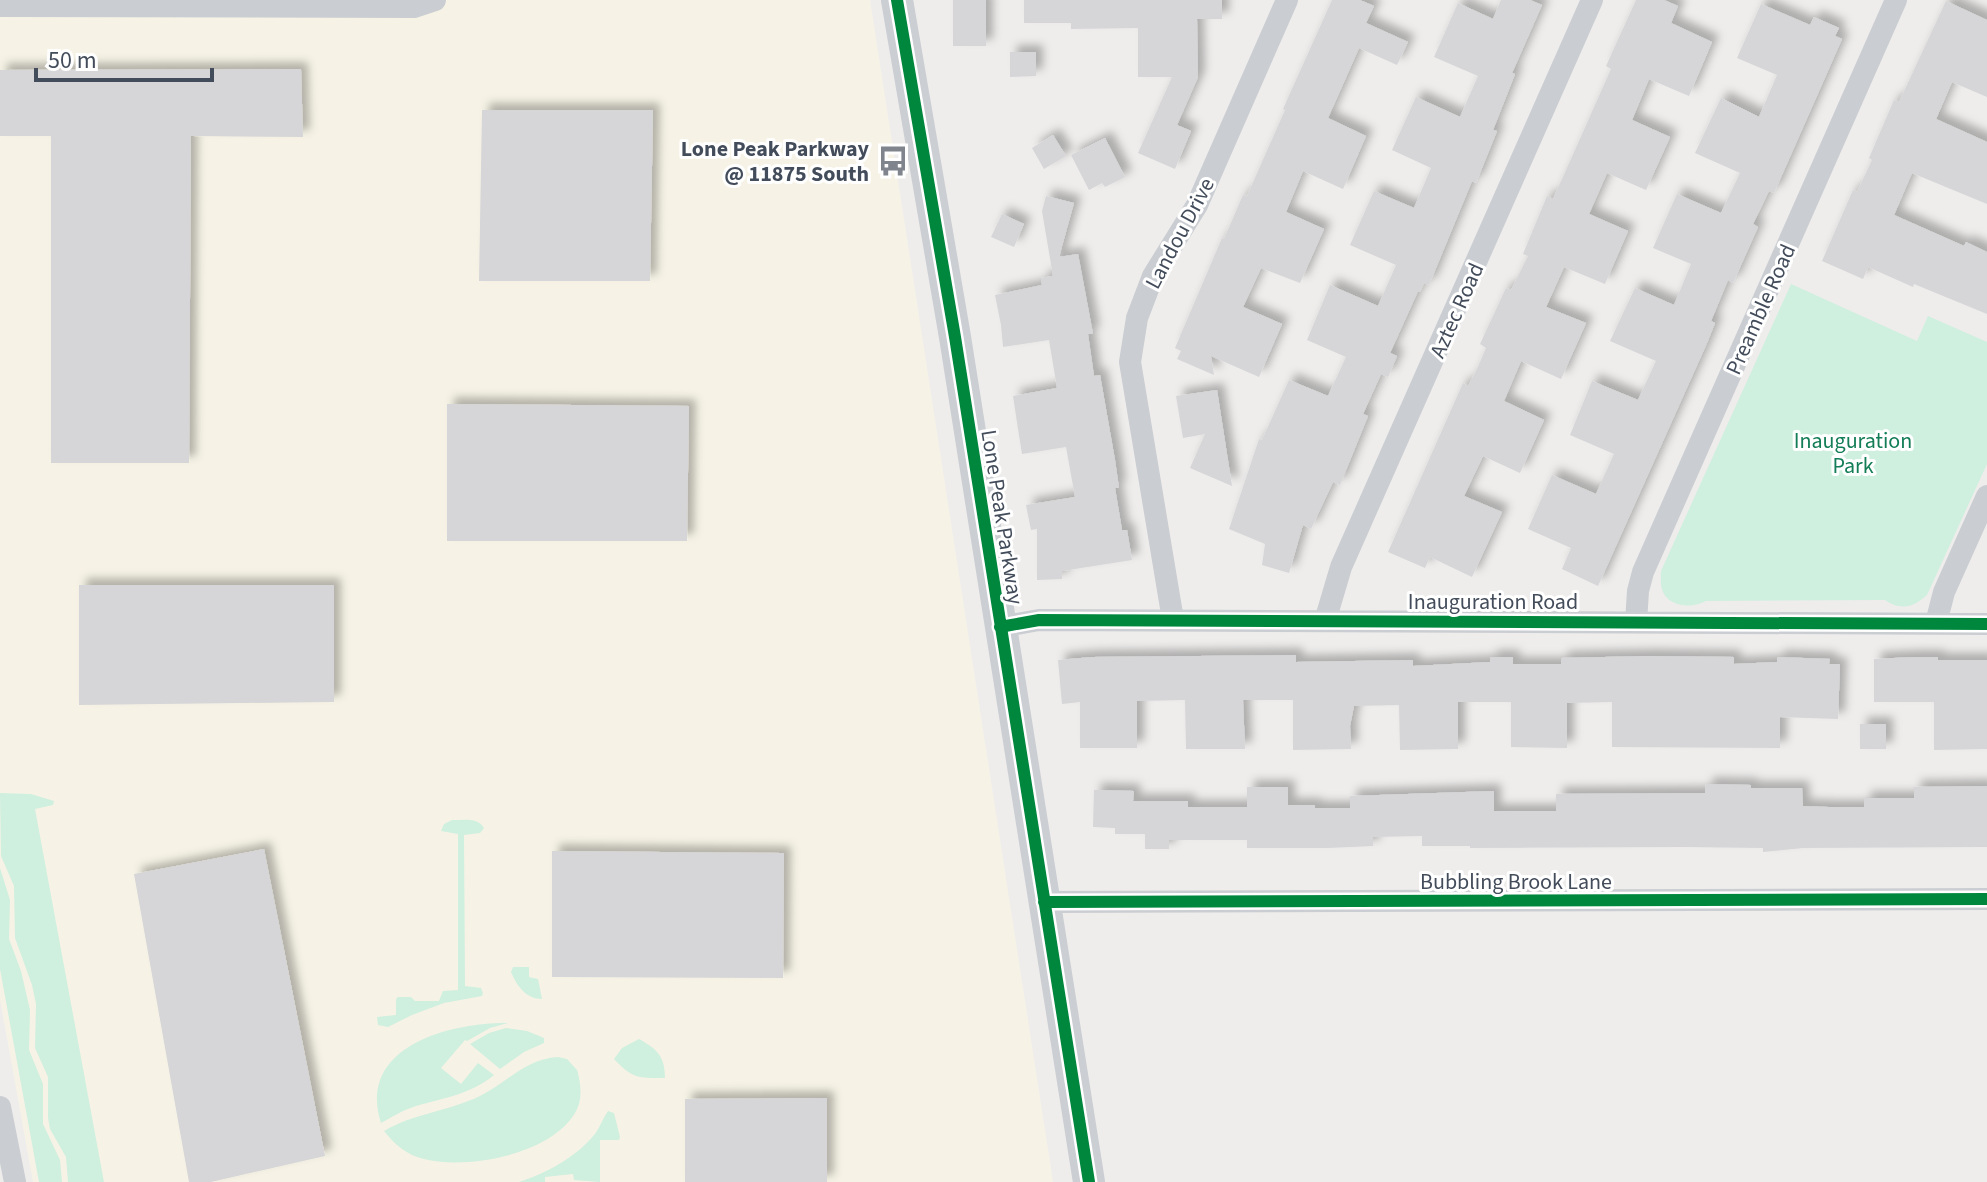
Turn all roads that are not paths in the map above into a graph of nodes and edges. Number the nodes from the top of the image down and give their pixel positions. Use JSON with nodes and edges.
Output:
{"nodes":[{"id":1,"x":435,"y":0,"type":"edge"},
{"id":2,"x":897,"y":0,"type":"edge"},
{"id":3,"x":1287,"y":0,"type":"edge"},
{"id":4,"x":1592,"y":0,"type":"edge"},
{"id":5,"x":1896,"y":0,"type":"edge"},
{"id":6,"x":0,"y":6,"type":"edge"},
{"id":7,"x":1987,"y":496,"type":"edge"},
{"id":8,"x":1173,"y":620,"type":"junction"},
{"id":9,"x":1325,"y":621,"type":"junction"},
{"id":10,"x":1636,"y":622,"type":"junction"},
{"id":11,"x":1936,"y":623,"type":"junction"},
{"id":12,"x":1987,"y":624,"type":"edge"},
{"id":13,"x":1000,"y":627,"type":"junction"},
{"id":14,"x":1987,"y":899,"type":"edge"},
{"id":15,"x":1044,"y":902,"type":"junction"},
{"id":16,"x":0,"y":1107,"type":"edge"},
{"id":17,"x":15,"y":1182,"type":"edge"},
{"id":18,"x":1089,"y":1182,"type":"edge"}],
"edges":[{"from":1,"to":6,"type":"street"},
{"from":2,"to":13,"type":"main road","name":"Lone Peak Parkway"},
{"from":3,"to":8,"type":"street","name":"Landou Drive"},
{"from":4,"to":9,"type":"street","name":"Aztec Road"},
{"from":5,"to":10,"type":"street","name":"Preamble Road"},
{"from":7,"to":11,"type":"street"},
{"from":8,"to":9,"type":"street","name":"Inauguration Road"},
{"from":8,"to":13,"type":"street","name":"Inauguration Road"},
{"from":9,"to":10,"type":"street","name":"Inauguration Road"},
{"from":10,"to":11,"type":"street","name":"Inauguration Road"},
{"from":11,"to":12,"type":"street","name":"Inauguration Road"},
{"from":13,"to":15,"type":"main road","name":"Lone Peak Parkway"},
{"from":14,"to":15,"type":"street","name":"Bubbling Brook Lane"},
{"from":15,"to":18,"type":"main road","name":"Lone Peak Parkway"},
{"from":16,"to":17,"type":"street"}]}
